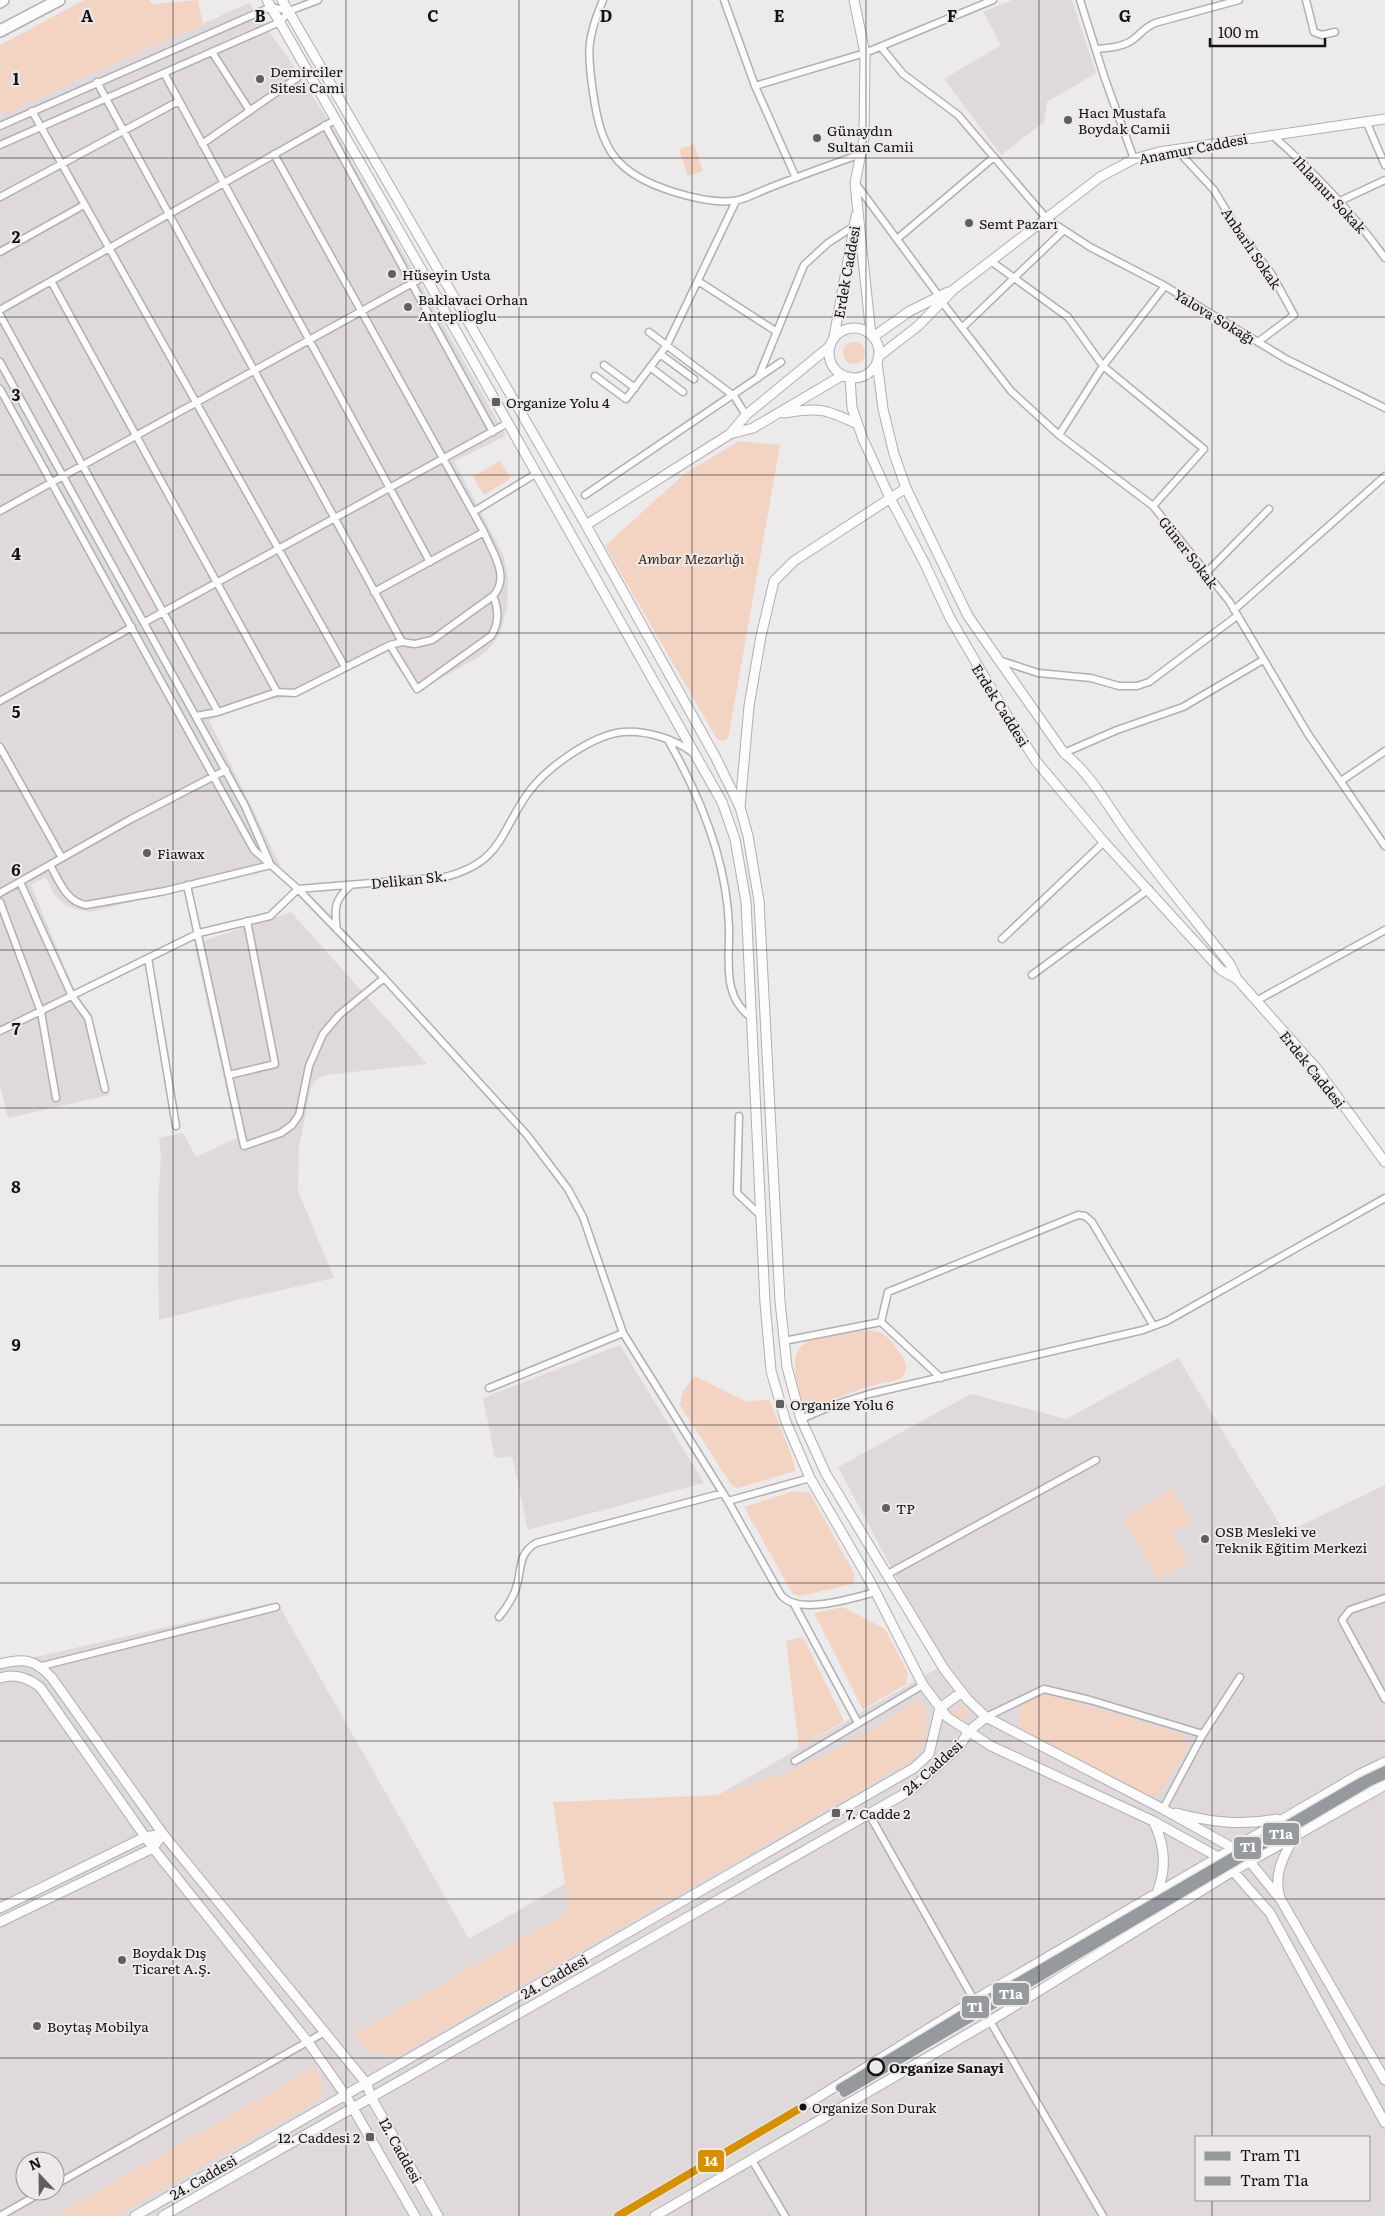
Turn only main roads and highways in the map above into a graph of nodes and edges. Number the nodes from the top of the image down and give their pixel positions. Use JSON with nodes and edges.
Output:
{"nodes":[{"id":1,"x":59,"y":0,"type":"edge"},
{"id":2,"x":0,"y":31,"type":"edge"}],
"edges":[{"from":1,"to":2,"type":"highway"}]}
